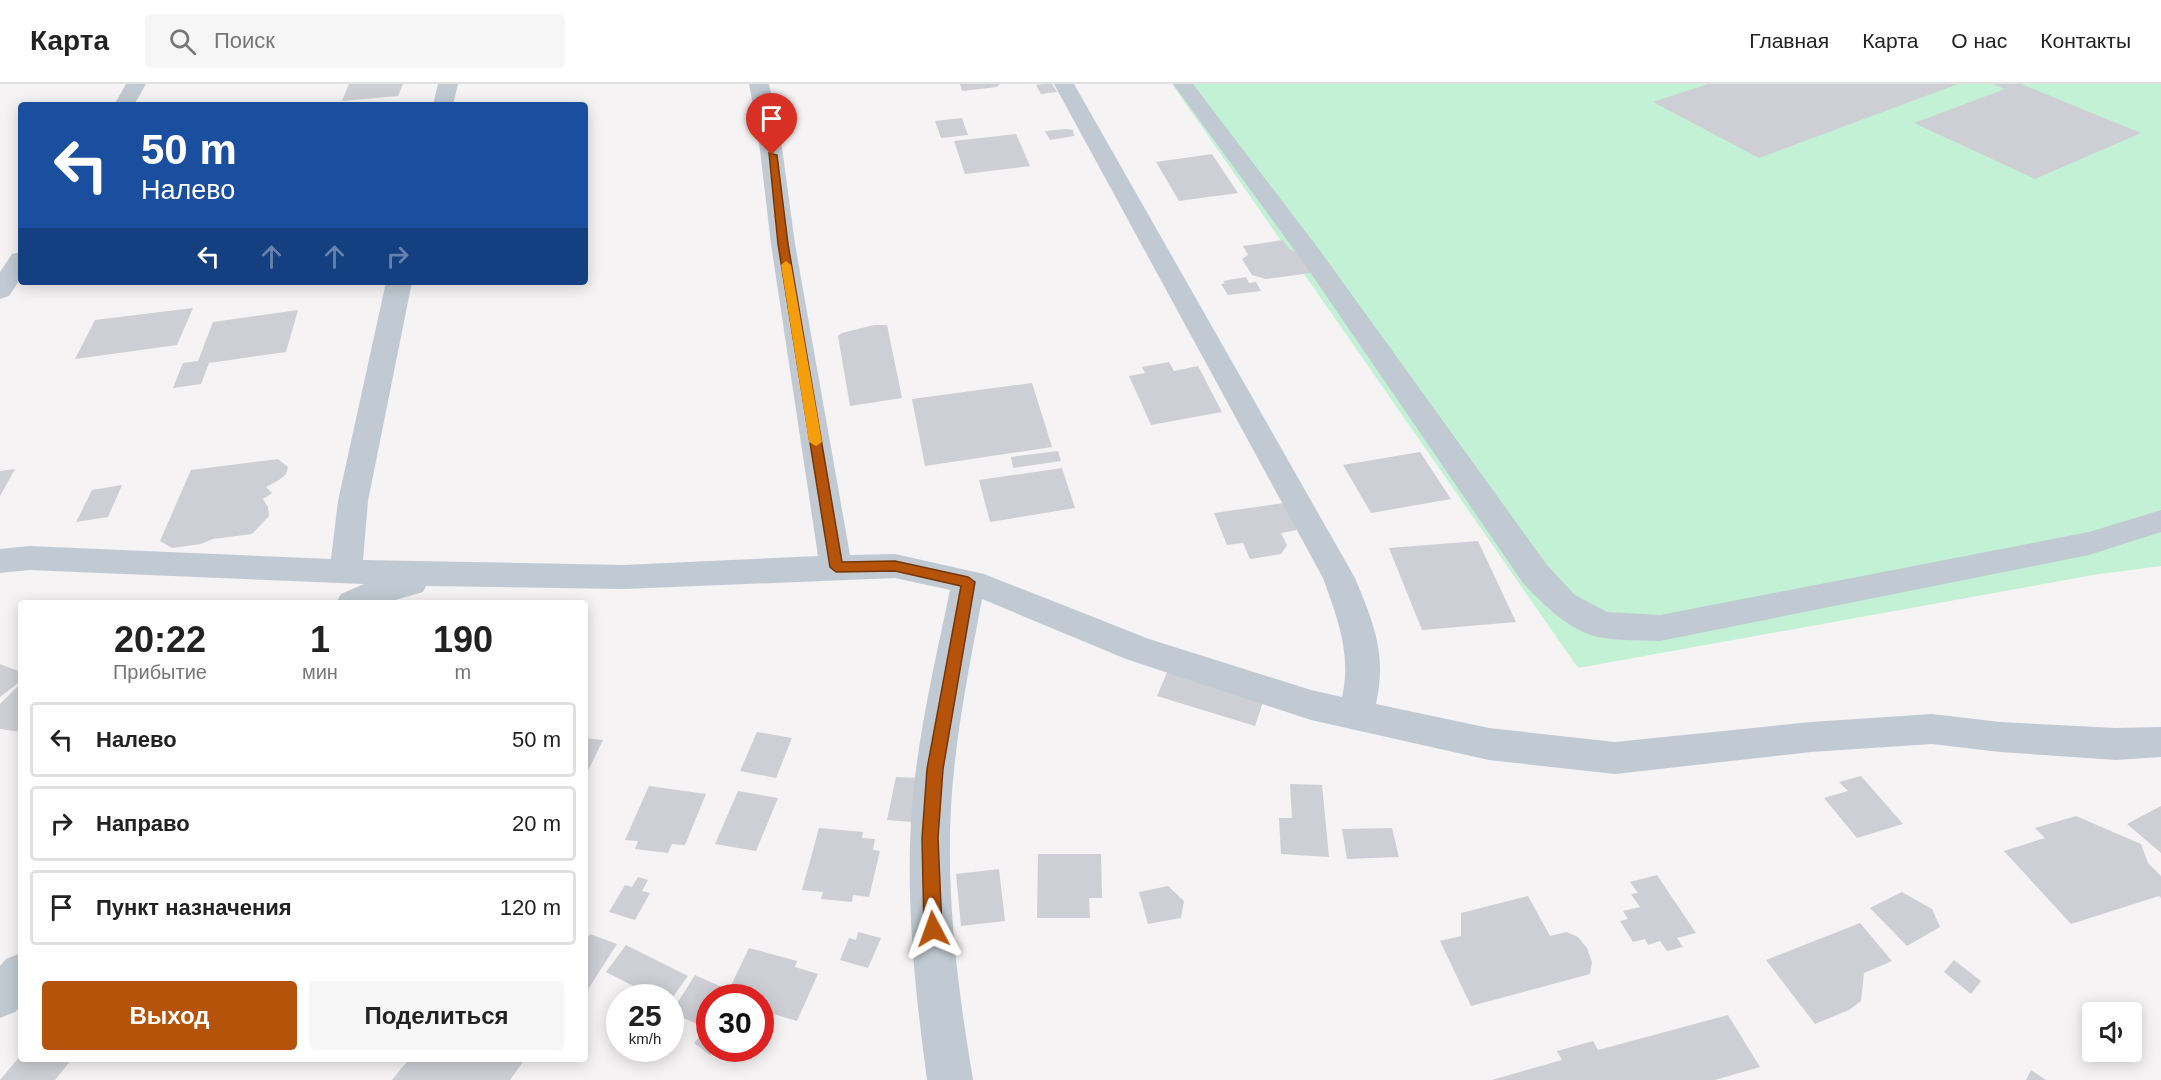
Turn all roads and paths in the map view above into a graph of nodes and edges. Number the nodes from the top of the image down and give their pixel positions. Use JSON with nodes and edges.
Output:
{"nodes":[{"id":1,"x":136,"y":84,"type":"edge"},
{"id":2,"x":448,"y":84,"type":"edge"},
{"id":3,"x":759,"y":84,"type":"edge"},
{"id":4,"x":1064,"y":84,"type":"edge"},
{"id":5,"x":1183,"y":84,"type":"edge"},
{"id":6,"x":126,"y":102,"type":"edge"},
{"id":7,"x":444,"y":102,"type":"edge"},
{"id":8,"x":18,"y":264,"type":"edge"},
{"id":9,"x":398,"y":285,"type":"edge"},
{"id":10,"x":0,"y":291,"type":"edge"},
{"id":11,"x":2161,"y":521,"type":"edge"},
{"id":12,"x":0,"y":561,"type":"edge"},
{"id":13,"x":836,"y":567,"type":"junction"},
{"id":14,"x":968,"y":582,"type":"junction"},
{"id":15,"x":350,"y":587,"type":"edge"},
{"id":16,"x":1356,"y":715,"type":"junction"},
{"id":17,"x":2161,"y":742,"type":"edge"},
{"id":18,"x":18,"y":977,"type":"edge"},
{"id":19,"x":0,"y":997,"type":"edge"},
{"id":20,"x":950,"y":1080,"type":"edge"}],
"edges":[{"from":1,"to":6,"type":"street"},
{"from":2,"to":7,"type":"street"},
{"from":3,"to":13,"type":"street"},
{"from":4,"to":16,"type":"street"},
{"from":5,"to":11,"type":"street"},
{"from":8,"to":10,"type":"street"},
{"from":9,"to":15,"type":"street"},
{"from":12,"to":15,"type":"street"},
{"from":13,"to":14,"type":"street"},
{"from":13,"to":15,"type":"street"},
{"from":14,"to":16,"type":"street"},
{"from":14,"to":20,"type":"street"},
{"from":16,"to":17,"type":"street"},
{"from":18,"to":19,"type":"street"}]}
